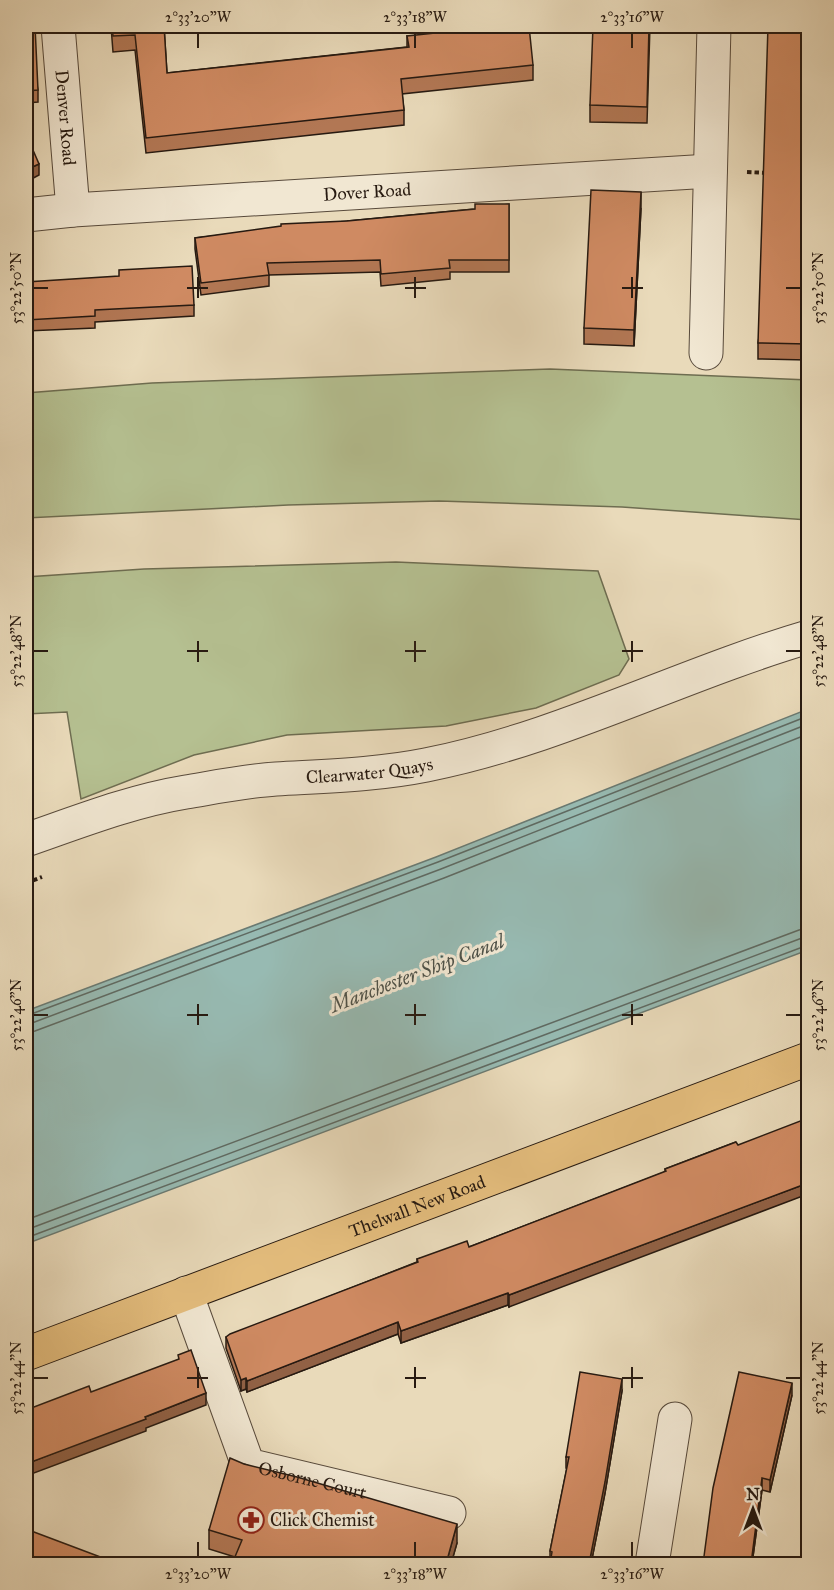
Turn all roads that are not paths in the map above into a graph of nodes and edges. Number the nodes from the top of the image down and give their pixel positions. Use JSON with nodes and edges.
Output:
{"nodes":[{"id":1,"x":58,"y":26,"type":"edge"},
{"id":2,"x":714,"y":26,"type":"edge"},
{"id":3,"x":710,"y":171,"type":"junction"},
{"id":4,"x":73,"y":210,"type":"junction"},
{"id":5,"x":26,"y":215,"type":"edge"},
{"id":6,"x":706,"y":353,"type":"dead end"},
{"id":7,"x":808,"y":637,"type":"edge"},
{"id":8,"x":26,"y":840,"type":"edge"},
{"id":9,"x":808,"y":1059,"type":"edge"},
{"id":10,"x":186,"y":1293,"type":"junction"},
{"id":11,"x":26,"y":1354,"type":"edge"},
{"id":12,"x":675,"y":1419,"type":"dead end"},
{"id":13,"x":449,"y":1513,"type":"dead end"},
{"id":14,"x":652,"y":1564,"type":"edge"}],
"edges":[{"from":1,"to":4,"type":"street","name":"Denver Road"},
{"from":2,"to":3,"type":"street"},
{"from":3,"to":4,"type":"street","name":"Dover Road"},
{"from":3,"to":6,"type":"street"},
{"from":4,"to":5,"type":"street","name":"Dover Road"},
{"from":7,"to":8,"type":"street","name":"Clearwater Quays"},
{"from":9,"to":10,"type":"main road","name":"Thelwall New Road"},
{"from":10,"to":11,"type":"main road","name":"Thelwall New Road"},
{"from":10,"to":13,"type":"street","name":"Osborne Court"},
{"from":12,"to":14,"type":"street"}]}
